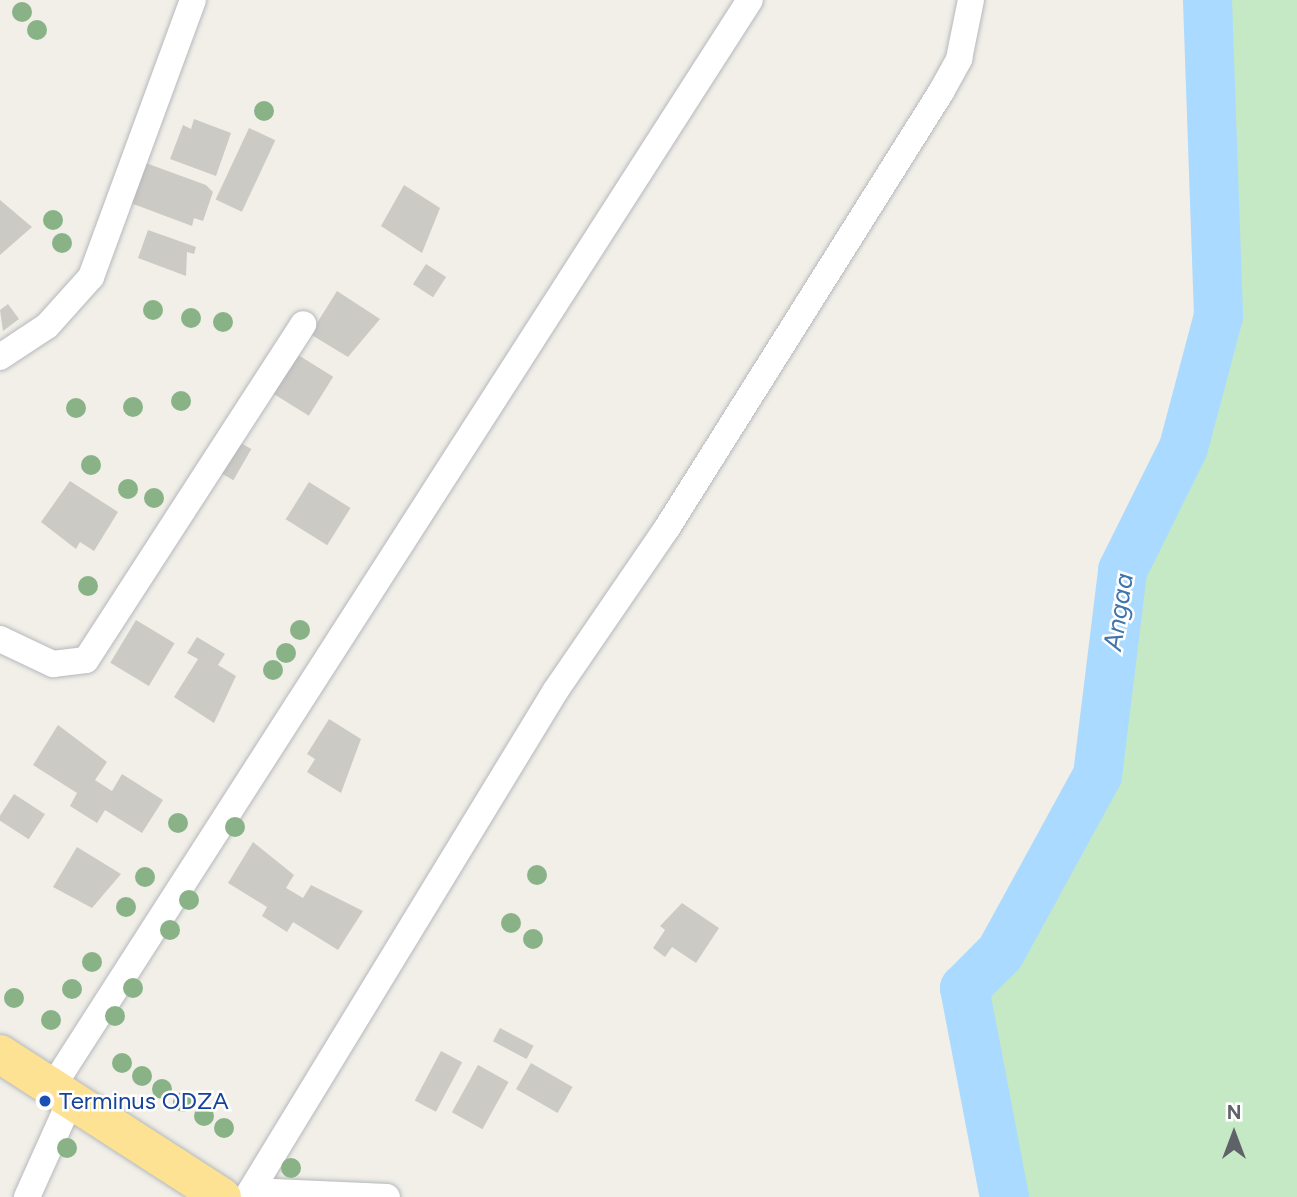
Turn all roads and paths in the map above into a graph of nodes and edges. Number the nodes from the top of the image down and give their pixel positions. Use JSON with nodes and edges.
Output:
{"nodes":[{"id":1,"x":193,"y":0,"type":"edge"},
{"id":2,"x":750,"y":0,"type":"edge"},
{"id":3,"x":971,"y":0,"type":"edge"},
{"id":4,"x":303,"y":324,"type":"dead end"},
{"id":5,"x":0,"y":357,"type":"edge"},
{"id":6,"x":0,"y":639,"type":"edge"},
{"id":7,"x":0,"y":1054,"type":"edge"},
{"id":8,"x":62,"y":1092,"type":"junction"},
{"id":9,"x":240,"y":1195,"type":"edge"},
{"id":10,"x":27,"y":1197,"type":"edge"},
{"id":11,"x":387,"y":1197,"type":"edge"}],
"edges":[{"from":1,"to":5,"type":"street"},
{"from":2,"to":8,"type":"street"},
{"from":3,"to":9,"type":"street"},
{"from":4,"to":6,"type":"street"},
{"from":7,"to":8,"type":"highway"},
{"from":8,"to":9,"type":"highway"},
{"from":8,"to":10,"type":"street"},
{"from":9,"to":11,"type":"street"}]}
